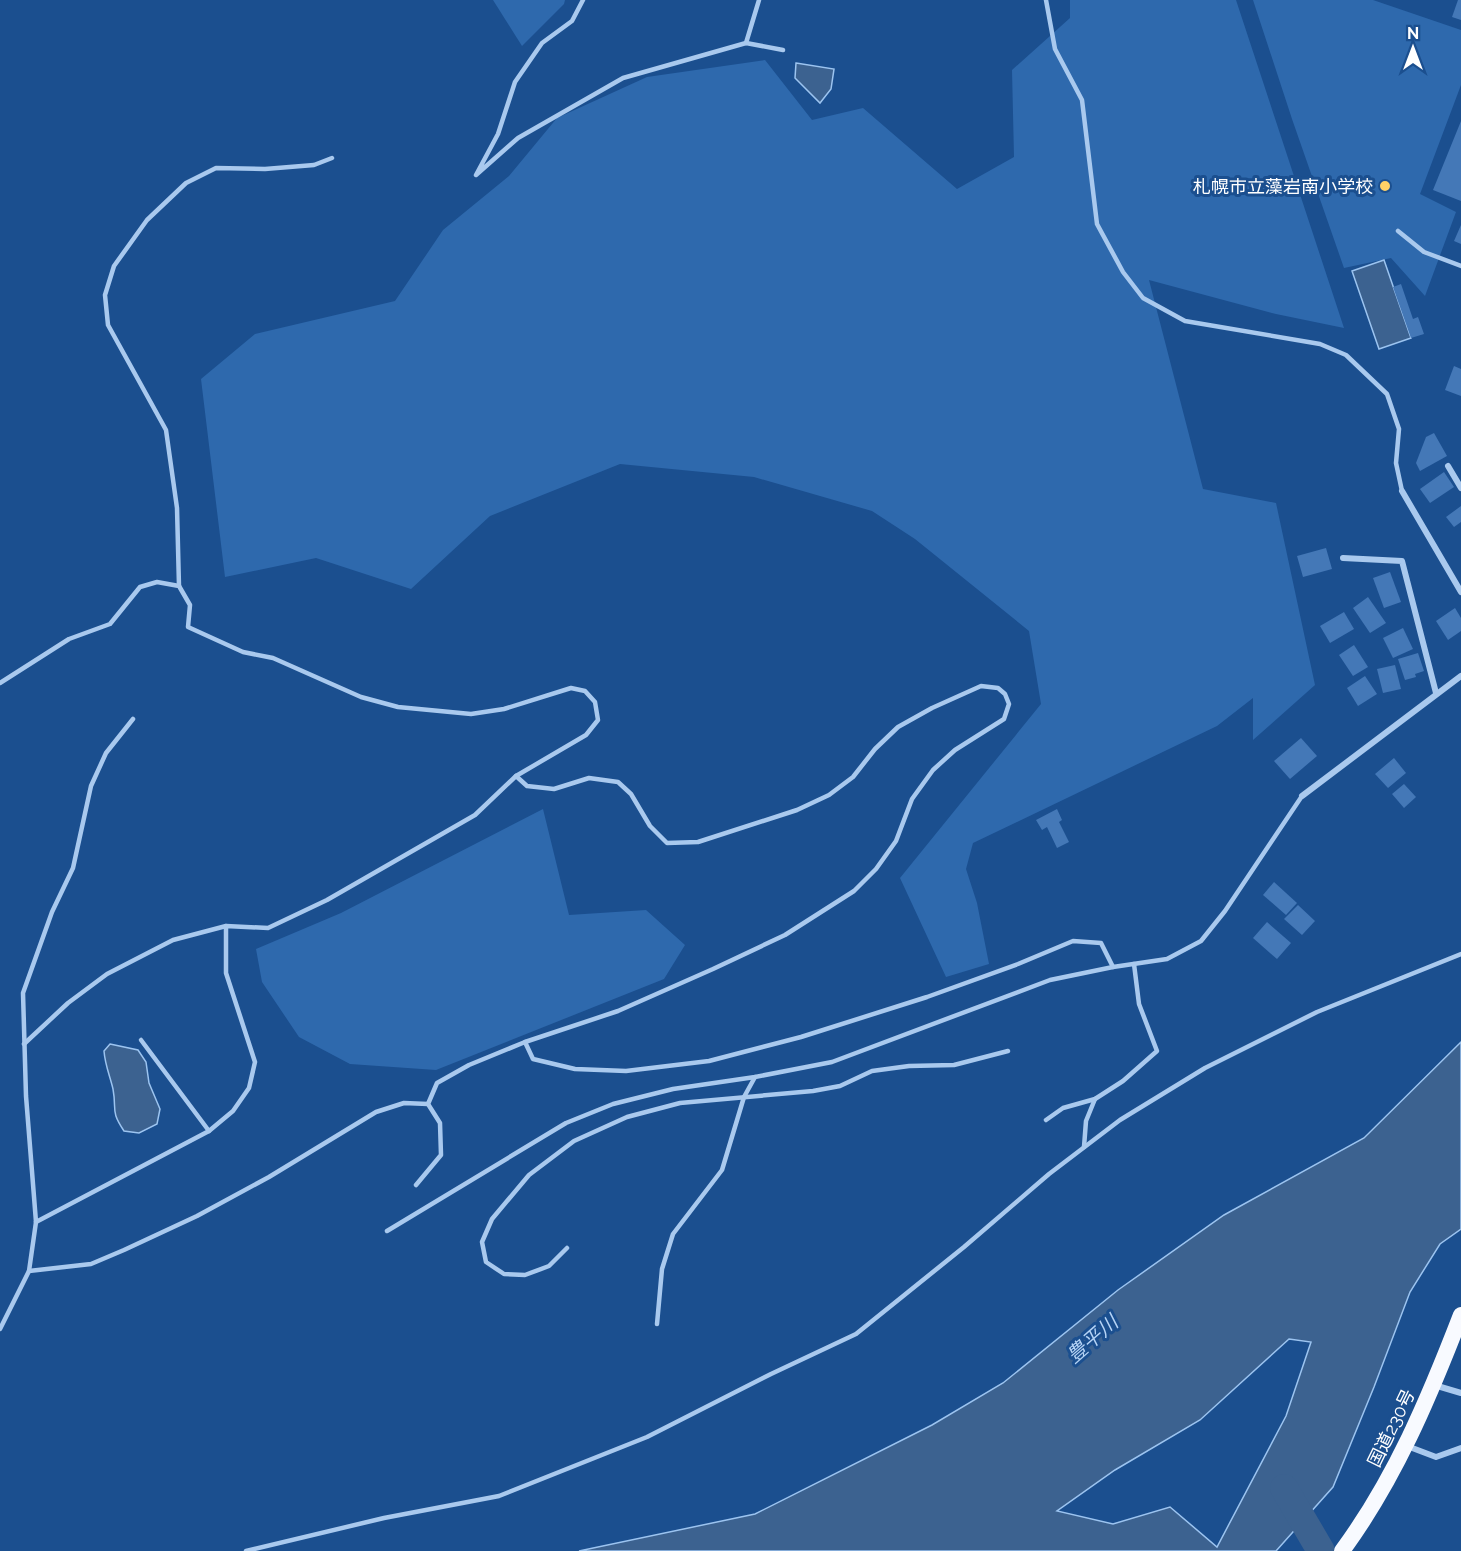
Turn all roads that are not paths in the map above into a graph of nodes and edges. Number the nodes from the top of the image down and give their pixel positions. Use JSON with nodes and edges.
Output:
{"nodes":[{"id":1,"x":583,"y":0,"type":"edge"},
{"id":2,"x":759,"y":0,"type":"edge"},
{"id":3,"x":1046,"y":0,"type":"edge"},
{"id":4,"x":746,"y":43,"type":"junction"},
{"id":5,"x":783,"y":50,"type":"dead end"},
{"id":6,"x":332,"y":158,"type":"dead end"},
{"id":7,"x":1398,"y":231,"type":"dead end"},
{"id":8,"x":1461,"y":266,"type":"edge"},
{"id":9,"x":1448,"y":466,"type":"dead end"},
{"id":10,"x":1461,"y":488,"type":"edge"},
{"id":11,"x":1402,"y":491,"type":"joint"},
{"id":12,"x":1343,"y":558,"type":"dead end"},
{"id":13,"x":179,"y":586,"type":"junction"},
{"id":14,"x":1461,"y":592,"type":"edge"},
{"id":15,"x":1461,"y":676,"type":"edge"},
{"id":16,"x":0,"y":683,"type":"edge"},
{"id":17,"x":1436,"y":693,"type":"junction"},
{"id":18,"x":133,"y":719,"type":"dead end"},
{"id":19,"x":516,"y":776,"type":"junction"},
{"id":20,"x":1302,"y":796,"type":"joint"},
{"id":21,"x":226,"y":926,"type":"junction"},
{"id":22,"x":1461,"y":954,"type":"edge"},
{"id":23,"x":1134,"y":964,"type":"junction"},
{"id":24,"x":1113,"y":967,"type":"junction"},
{"id":25,"x":141,"y":1040,"type":"dead end"},
{"id":26,"x":525,"y":1042,"type":"junction"},
{"id":27,"x":24,"y":1044,"type":"junction"},
{"id":28,"x":1008,"y":1051,"type":"dead end"},
{"id":29,"x":755,"y":1077,"type":"junction"},
{"id":30,"x":744,"y":1097,"type":"junction"},
{"id":31,"x":1095,"y":1099,"type":"junction"},
{"id":32,"x":429,"y":1104,"type":"junction"},
{"id":33,"x":1046,"y":1120,"type":"dead end"},
{"id":34,"x":209,"y":1131,"type":"junction"},
{"id":35,"x":1084,"y":1147,"type":"junction"},
{"id":36,"x":416,"y":1185,"type":"dead end"},
{"id":37,"x":36,"y":1222,"type":"junction"},
{"id":38,"x":387,"y":1231,"type":"dead end"},
{"id":39,"x":567,"y":1248,"type":"dead end"},
{"id":40,"x":28,"y":1271,"type":"junction"},
{"id":41,"x":1461,"y":1315,"type":"edge"},
{"id":42,"x":657,"y":1324,"type":"dead end"},
{"id":43,"x":0,"y":1329,"type":"edge"},
{"id":44,"x":1433,"y":1385,"type":"junction"},
{"id":45,"x":1461,"y":1394,"type":"edge"},
{"id":46,"x":1406,"y":1446,"type":"junction"},
{"id":47,"x":1461,"y":1448,"type":"edge"},
{"id":48,"x":1346,"y":1546,"type":"edge"},
{"id":49,"x":246,"y":1551,"type":"edge"}],
"edges":[{"from":1,"to":4,"type":"lane"},
{"from":2,"to":4,"type":"lane"},
{"from":3,"to":11,"type":"lane"},
{"from":4,"to":5,"type":"lane"},
{"from":6,"to":13,"type":"lane"},
{"from":7,"to":8,"type":"lane"},
{"from":9,"to":10,"type":"street"},
{"from":11,"to":14,"type":"street"},
{"from":12,"to":17,"type":"street"},
{"from":13,"to":16,"type":"lane"},
{"from":13,"to":19,"type":"lane"},
{"from":15,"to":17,"type":"street"},
{"from":17,"to":20,"type":"street"},
{"from":18,"to":27,"type":"lane"},
{"from":19,"to":21,"type":"lane"},
{"from":19,"to":26,"type":"lane"},
{"from":20,"to":23,"type":"lane"},
{"from":21,"to":27,"type":"lane"},
{"from":21,"to":34,"type":"lane"},
{"from":22,"to":35,"type":"lane"},
{"from":23,"to":24,"type":"lane"},
{"from":23,"to":31,"type":"lane"},
{"from":24,"to":26,"type":"lane"},
{"from":24,"to":29,"type":"lane"},
{"from":25,"to":34,"type":"lane"},
{"from":26,"to":32,"type":"lane"},
{"from":27,"to":37,"type":"lane"},
{"from":28,"to":30,"type":"lane"},
{"from":29,"to":30,"type":"lane"},
{"from":29,"to":38,"type":"lane"},
{"from":30,"to":39,"type":"lane"},
{"from":30,"to":42,"type":"lane"},
{"from":31,"to":33,"type":"lane"},
{"from":31,"to":35,"type":"lane"},
{"from":32,"to":36,"type":"lane"},
{"from":32,"to":40,"type":"lane"},
{"from":34,"to":37,"type":"lane"},
{"from":35,"to":49,"type":"lane"},
{"from":37,"to":40,"type":"lane"},
{"from":40,"to":43,"type":"lane"},
{"from":41,"to":44,"type":"highway","name":"国道230号"},
{"from":44,"to":45,"type":"street"},
{"from":44,"to":46,"type":"highway","name":"国道230号"},
{"from":46,"to":47,"type":"street"},
{"from":46,"to":48,"type":"highway","name":"国道230号"}]}
